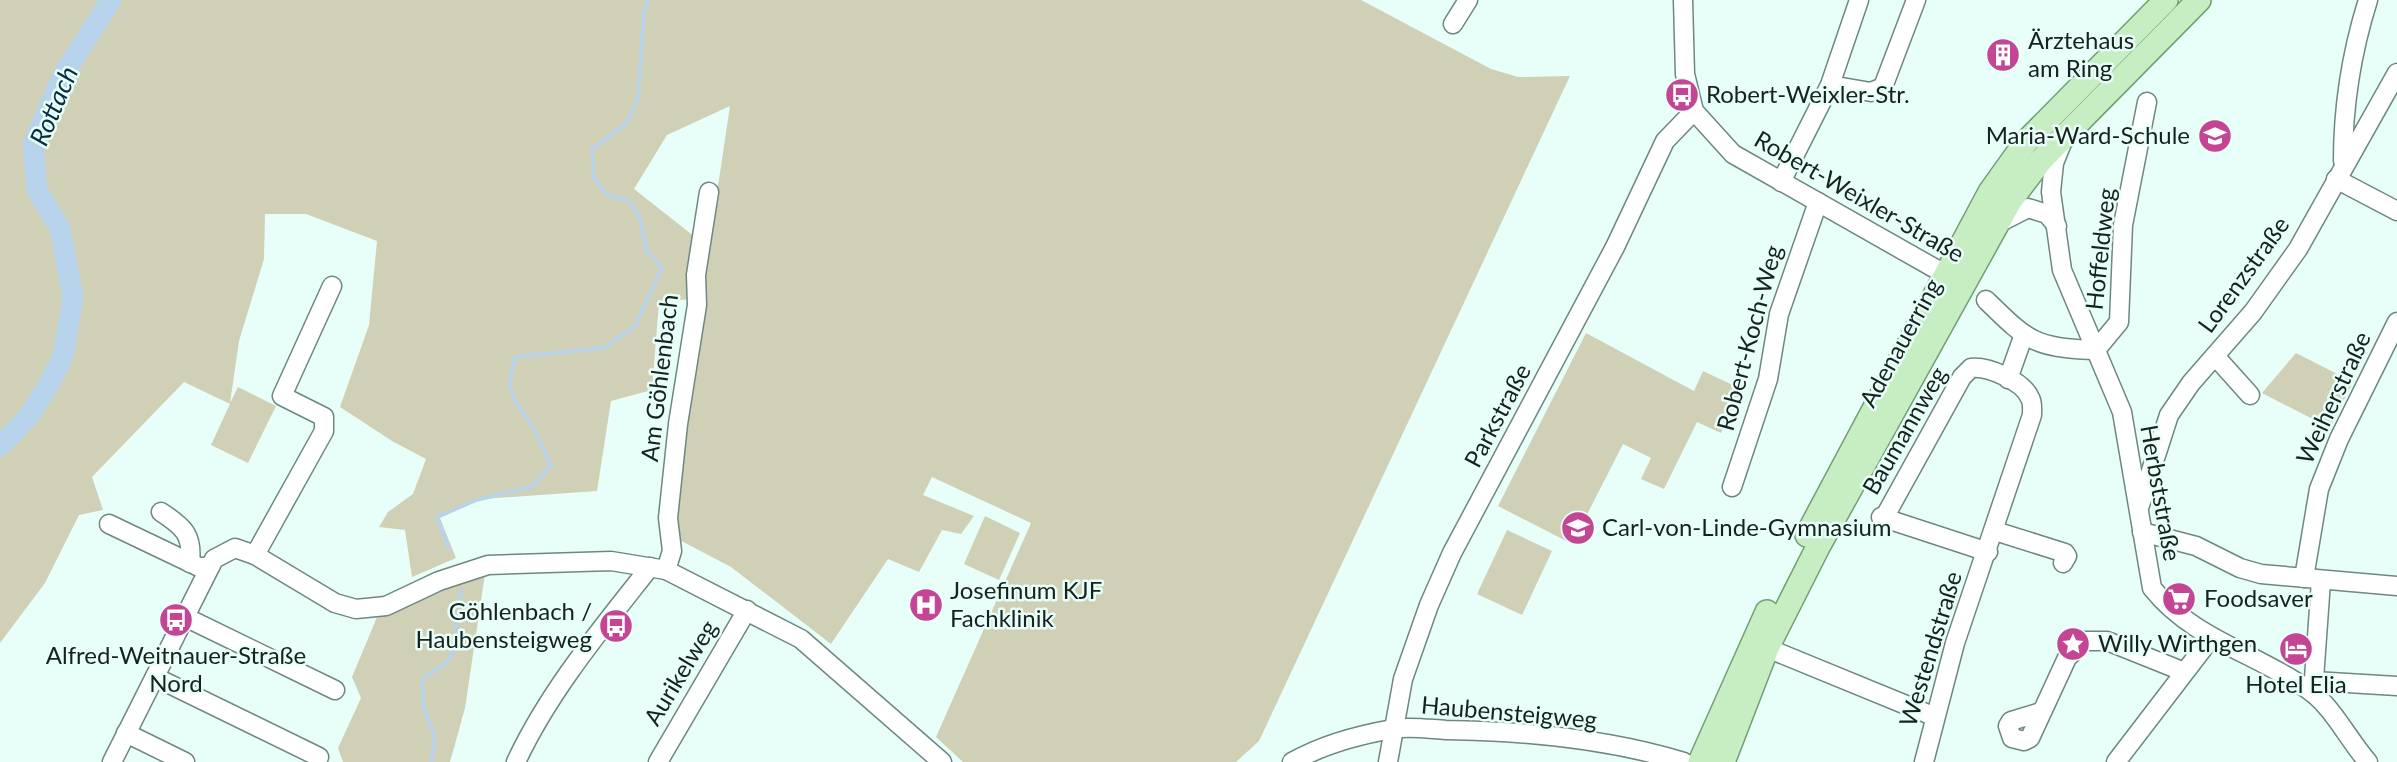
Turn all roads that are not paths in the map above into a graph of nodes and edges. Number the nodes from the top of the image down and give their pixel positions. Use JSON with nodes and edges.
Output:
{"nodes":[{"id":1,"x":1468,"y":0,"type":"edge"},
{"id":2,"x":1683,"y":0,"type":"edge"},
{"id":3,"x":1859,"y":0,"type":"edge"},
{"id":4,"x":1916,"y":0,"type":"edge"},
{"id":5,"x":2166,"y":0,"type":"edge"},
{"id":6,"x":2368,"y":0,"type":"edge"},
{"id":7,"x":2192,"y":7,"type":"edge"},
{"id":8,"x":1453,"y":24,"type":"dead end"},
{"id":9,"x":2397,"y":73,"type":"edge"},
{"id":10,"x":1830,"y":85,"type":"junction"},
{"id":11,"x":2147,"y":102,"type":"dead end"},
{"id":12,"x":1694,"y":111,"type":"junction"},
{"id":13,"x":2065,"y":136,"type":"junction"},
{"id":14,"x":2340,"y":171,"type":"junction"},
{"id":15,"x":1781,"y":182,"type":"junction"},
{"id":16,"x":709,"y":192,"type":"dead end"},
{"id":17,"x":1818,"y":202,"type":"junction"},
{"id":18,"x":2397,"y":211,"type":"edge"},
{"id":19,"x":1997,"y":224,"type":"junction"},
{"id":20,"x":2057,"y":226,"type":"junction"},
{"id":21,"x":1954,"y":279,"type":"junction"},
{"id":22,"x":332,"y":286,"type":"dead end"},
{"id":23,"x":1986,"y":299,"type":"dead end"},
{"id":24,"x":2397,"y":322,"type":"edge"},
{"id":25,"x":2023,"y":337,"type":"junction"},
{"id":26,"x":2094,"y":351,"type":"junction"},
{"id":27,"x":2215,"y":356,"type":"junction"},
{"id":28,"x":2008,"y":379,"type":"junction"},
{"id":29,"x":2250,"y":395,"type":"dead end"},
{"id":30,"x":1732,"y":487,"type":"dead end"},
{"id":31,"x":2139,"y":508,"type":"junction"},
{"id":32,"x":161,"y":512,"type":"dead end"},
{"id":33,"x":109,"y":524,"type":"dead end"},
{"id":34,"x":1995,"y":531,"type":"junction"},
{"id":35,"x":2142,"y":532,"type":"junction"},
{"id":36,"x":1988,"y":552,"type":"junction"},
{"id":37,"x":255,"y":555,"type":"junction"},
{"id":38,"x":611,"y":561,"type":"junction"},
{"id":39,"x":190,"y":563,"type":"junction"},
{"id":40,"x":212,"y":563,"type":"junction"},
{"id":41,"x":2063,"y":563,"type":"dead end"},
{"id":42,"x":658,"y":568,"type":"junction"},
{"id":43,"x":2313,"y":580,"type":"junction"},
{"id":44,"x":2397,"y":586,"type":"edge"},
{"id":45,"x":627,"y":594,"type":"junction"},
{"id":46,"x":747,"y":610,"type":"junction"},
{"id":47,"x":185,"y":617,"type":"junction"},
{"id":48,"x":2211,"y":638,"type":"junction"},
{"id":49,"x":1767,"y":648,"type":"junction"},
{"id":50,"x":2182,"y":671,"type":"junction"},
{"id":51,"x":155,"y":677,"type":"junction"},
{"id":52,"x":2397,"y":686,"type":"edge"},
{"id":53,"x":2314,"y":687,"type":"junction"},
{"id":54,"x":335,"y":690,"type":"dead end"},
{"id":55,"x":2042,"y":712,"type":"dead end"},
{"id":56,"x":1933,"y":716,"type":"junction"},
{"id":57,"x":1395,"y":729,"type":"junction"},
{"id":58,"x":126,"y":733,"type":"junction"},
{"id":59,"x":319,"y":757,"type":"dead end"},
{"id":60,"x":940,"y":761,"type":"edge"},
{"id":61,"x":112,"y":762,"type":"edge"},
{"id":62,"x":185,"y":762,"type":"edge"},
{"id":63,"x":516,"y":762,"type":"edge"},
{"id":64,"x":658,"y":762,"type":"edge"},
{"id":65,"x":1292,"y":762,"type":"edge"},
{"id":66,"x":1388,"y":762,"type":"edge"},
{"id":67,"x":1684,"y":762,"type":"edge"},
{"id":68,"x":1700,"y":762,"type":"edge"},
{"id":69,"x":1723,"y":762,"type":"edge"},
{"id":70,"x":1924,"y":762,"type":"edge"},
{"id":71,"x":2116,"y":762,"type":"edge"},
{"id":72,"x":2368,"y":762,"type":"edge"}],
"edges":[{"from":1,"to":8,"type":"street"},
{"from":2,"to":12,"type":"street","name":"Robert-Weixler-Straße"},
{"from":3,"to":10,"type":"street"},
{"from":4,"to":10,"type":"street"},
{"from":5,"to":7,"type":"street"},
{"from":5,"to":21,"type":"main road","name":"Adenauerring"},
{"from":6,"to":14,"type":"street"},
{"from":7,"to":13,"type":"main road","name":"Adenauerring"},
{"from":9,"to":14,"type":"street","name":"Lorenzstraße"},
{"from":10,"to":15,"type":"street"},
{"from":11,"to":26,"type":"street","name":"Hoffeldweg"},
{"from":12,"to":15,"type":"street","name":"Robert-Weixler-Straße"},
{"from":12,"to":57,"type":"street","name":"Parkstraße"},
{"from":13,"to":19,"type":"main road","name":"Adenauerring"},
{"from":13,"to":20,"type":"street","name":"Herbststraße"},
{"from":14,"to":18,"type":"street"},
{"from":14,"to":27,"type":"street","name":"Lorenzstraße"},
{"from":15,"to":17,"type":"street","name":"Robert-Weixler-Straße"},
{"from":16,"to":42,"type":"street","name":"Am Göhlenbach"},
{"from":17,"to":21,"type":"street","name":"Robert-Weixler-Straße"},
{"from":17,"to":30,"type":"street","name":"Robert-Koch-Weg"},
{"from":19,"to":20,"type":"street"},
{"from":19,"to":21,"type":"main road","name":"Adenauerring"},
{"from":20,"to":26,"type":"street","name":"Herbststraße"},
{"from":21,"to":49,"type":"main road","name":"Adenauerring"},
{"from":21,"to":68,"type":"main road","name":"Adenauerring"},
{"from":22,"to":37,"type":"street"},
{"from":23,"to":25,"type":"street"},
{"from":24,"to":43,"type":"street","name":"Weiherstraße"},
{"from":25,"to":26,"type":"street"},
{"from":25,"to":28,"type":"street"},
{"from":26,"to":31,"type":"street","name":"Herbststraße"},
{"from":27,"to":29,"type":"street"},
{"from":27,"to":31,"type":"street","name":"Lorenzstraße"},
{"from":28,"to":34,"type":"street","name":"Westendstraße"},
{"from":28,"to":36,"type":"street","name":"Baumannweg"},
{"from":31,"to":35,"type":"street","name":"Herbststraße"},
{"from":32,"to":39,"type":"street"},
{"from":33,"to":39,"type":"street"},
{"from":34,"to":36,"type":"street","name":"Westendstraße"},
{"from":34,"to":41,"type":"street"},
{"from":35,"to":43,"type":"street"},
{"from":35,"to":48,"type":"street","name":"Herbststraße"},
{"from":36,"to":56,"type":"street","name":"Westendstraße"},
{"from":37,"to":38,"type":"street"},
{"from":37,"to":40,"type":"street"},
{"from":38,"to":42,"type":"street"},
{"from":38,"to":45,"type":"street"},
{"from":39,"to":40,"type":"street"},
{"from":40,"to":47,"type":"street"},
{"from":42,"to":45,"type":"street"},
{"from":42,"to":46,"type":"street"},
{"from":43,"to":44,"type":"street"},
{"from":43,"to":53,"type":"street","name":"Weiherstraße"},
{"from":45,"to":63,"type":"street"},
{"from":46,"to":60,"type":"street"},
{"from":46,"to":64,"type":"street","name":"Aurikelweg"},
{"from":47,"to":51,"type":"street"},
{"from":47,"to":54,"type":"street"},
{"from":48,"to":50,"type":"street"},
{"from":48,"to":53,"type":"street","name":"Herbststraße"},
{"from":49,"to":56,"type":"street"},
{"from":49,"to":69,"type":"main road","name":"Adenauerring"},
{"from":50,"to":55,"type":"street"},
{"from":50,"to":71,"type":"street"},
{"from":51,"to":58,"type":"street"},
{"from":51,"to":59,"type":"street"},
{"from":52,"to":53,"type":"street","name":"Herbststraße"},
{"from":53,"to":72,"type":"street"},
{"from":56,"to":70,"type":"street","name":"Westendstraße"},
{"from":57,"to":65,"type":"street","name":"Haubensteigweg"},
{"from":57,"to":66,"type":"street","name":"Parkstraße"},
{"from":57,"to":67,"type":"street","name":"Haubensteigweg"},
{"from":58,"to":61,"type":"street"},
{"from":58,"to":62,"type":"street"}]}
